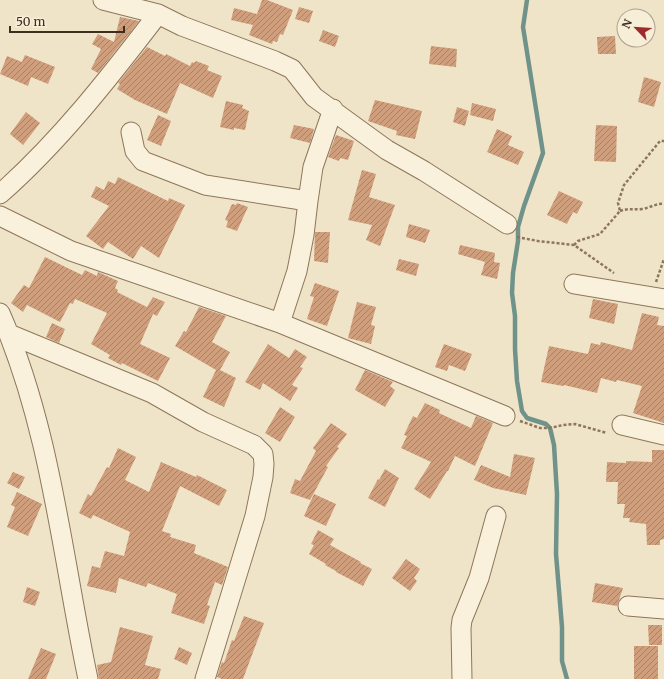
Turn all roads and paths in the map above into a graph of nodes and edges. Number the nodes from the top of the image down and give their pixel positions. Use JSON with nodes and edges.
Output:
{"nodes":[{"id":1,"x":103,"y":0,"type":"edge"},
{"id":2,"x":158,"y":14,"type":"junction"},
{"id":3,"x":333,"y":109,"type":"junction"},
{"id":4,"x":131,"y":132,"type":"dead end"},
{"id":5,"x":664,"y":140,"type":"edge"},
{"id":6,"x":0,"y":194,"type":"edge"},
{"id":7,"x":308,"y":201,"type":"junction"},
{"id":8,"x":664,"y":204,"type":"edge"},
{"id":9,"x":620,"y":211,"type":"junction"},
{"id":10,"x":0,"y":216,"type":"edge"},
{"id":11,"x":507,"y":224,"type":"joint"},
{"id":12,"x":574,"y":245,"type":"junction"},
{"id":13,"x":664,"y":259,"type":"edge"},
{"id":14,"x":615,"y":274,"type":"dead end"},
{"id":15,"x":574,"y":284,"type":"dead end"},
{"id":16,"x":659,"y":294,"type":"edge"},
{"id":17,"x":0,"y":313,"type":"edge"},
{"id":18,"x":280,"y":323,"type":"junction"},
{"id":19,"x":9,"y":334,"type":"junction"},
{"id":20,"x":505,"y":416,"type":"joint"},
{"id":21,"x":622,"y":425,"type":"joint"},
{"id":22,"x":664,"y":435,"type":"edge"},
{"id":23,"x":496,"y":516,"type":"dead end"},
{"id":24,"x":628,"y":606,"type":"dead end"},
{"id":25,"x":664,"y":609,"type":"edge"},
{"id":26,"x":88,"y":679,"type":"edge"},
{"id":27,"x":205,"y":679,"type":"edge"},
{"id":28,"x":462,"y":679,"type":"edge"}],
"edges":[{"from":1,"to":2,"type":"street"},
{"from":2,"to":3,"type":"street"},
{"from":2,"to":6,"type":"street"},
{"from":3,"to":7,"type":"street"},
{"from":3,"to":11,"type":"street"},
{"from":4,"to":7,"type":"street"},
{"from":5,"to":9,"type":"path"},
{"from":7,"to":18,"type":"street"},
{"from":8,"to":9,"type":"path"},
{"from":9,"to":12,"type":"path"},
{"from":10,"to":18,"type":"street"},
{"from":11,"to":12,"type":"path"},
{"from":12,"to":14,"type":"path"},
{"from":13,"to":16,"type":"path"},
{"from":15,"to":16,"type":"street"},
{"from":17,"to":19,"type":"street"},
{"from":18,"to":20,"type":"street"},
{"from":19,"to":26,"type":"street"},
{"from":19,"to":27,"type":"street"},
{"from":20,"to":21,"type":"path"},
{"from":21,"to":22,"type":"street"},
{"from":23,"to":28,"type":"street"},
{"from":24,"to":25,"type":"street"}]}
